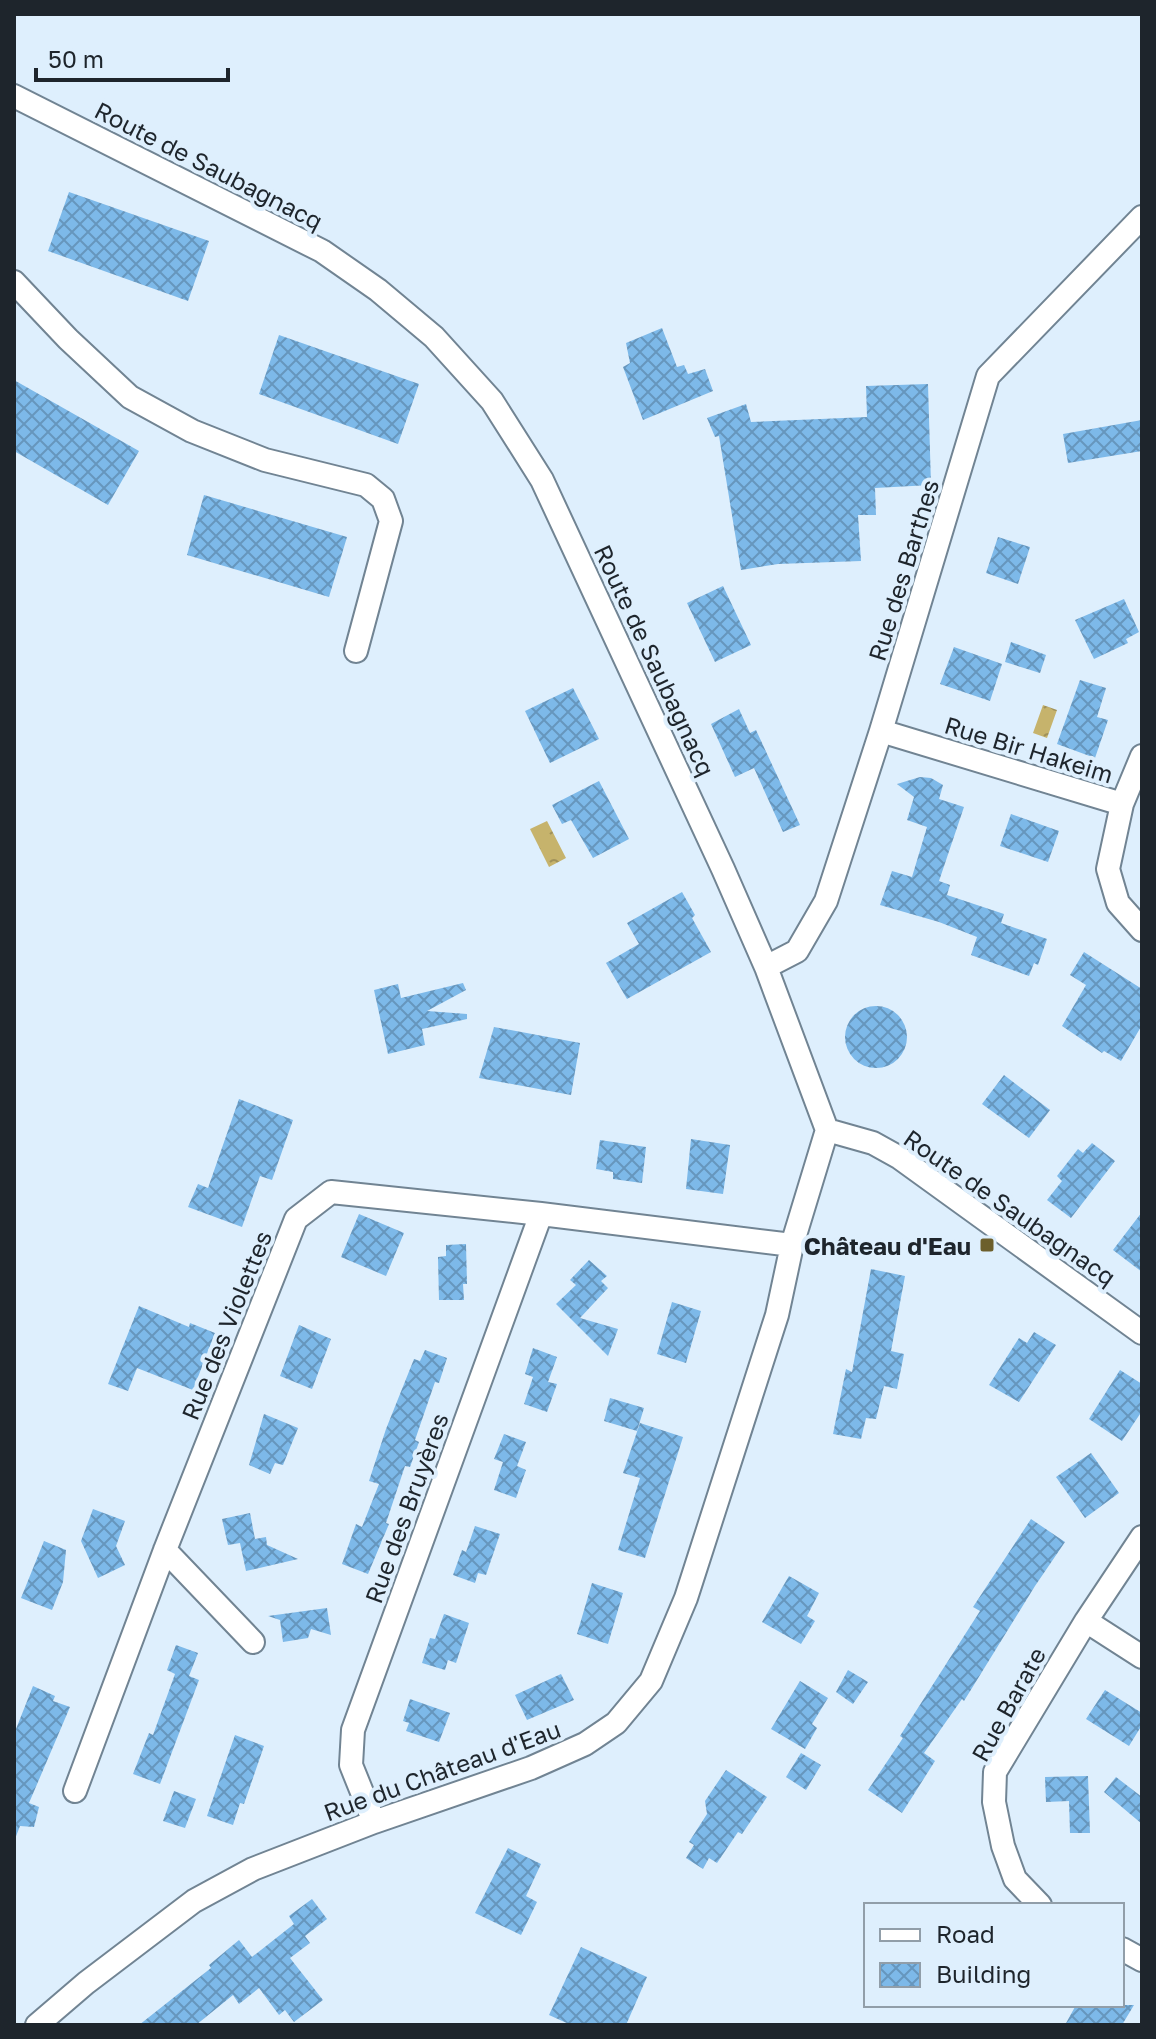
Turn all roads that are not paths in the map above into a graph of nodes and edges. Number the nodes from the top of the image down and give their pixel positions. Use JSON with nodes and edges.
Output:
{"nodes":[{"id":1,"x":14,"y":96,"type":"edge"},
{"id":2,"x":1142,"y":217,"type":"edge"},
{"id":3,"x":14,"y":282,"type":"edge"},
{"id":4,"x":356,"y":651,"type":"dead end"},
{"id":5,"x":881,"y":731,"type":"junction"},
{"id":6,"x":1142,"y":756,"type":"edge"},
{"id":7,"x":1122,"y":804,"type":"junction"},
{"id":8,"x":1142,"y":930,"type":"edge"},
{"id":9,"x":766,"y":967,"type":"junction"},
{"id":10,"x":827,"y":1130,"type":"junction"},
{"id":11,"x":541,"y":1214,"type":"junction"},
{"id":12,"x":792,"y":1245,"type":"junction"},
{"id":13,"x":1142,"y":1333,"type":"edge"},
{"id":14,"x":1142,"y":1537,"type":"edge"},
{"id":15,"x":165,"y":1550,"type":"junction"},
{"id":16,"x":1086,"y":1621,"type":"junction"},
{"id":17,"x":253,"y":1642,"type":"dead end"},
{"id":18,"x":1142,"y":1657,"type":"edge"},
{"id":19,"x":75,"y":1791,"type":"dead end"},
{"id":20,"x":374,"y":1822,"type":"junction"},
{"id":21,"x":1038,"y":1903,"type":"edge"},
{"id":22,"x":1124,"y":1950,"type":"edge"},
{"id":23,"x":1142,"y":1960,"type":"edge"},
{"id":24,"x":37,"y":2025,"type":"edge"}],
"edges":[{"from":1,"to":9,"type":"street","name":"Route de Saubagnacq"},
{"from":2,"to":5,"type":"street","name":"Rue des Barthes"},
{"from":3,"to":4,"type":"street"},
{"from":5,"to":7,"type":"street","name":"Rue Bir Hakeim"},
{"from":5,"to":9,"type":"street","name":"Rue des Barthes"},
{"from":6,"to":7,"type":"street"},
{"from":7,"to":8,"type":"street","name":"Rue Bir Hakeim"},
{"from":9,"to":10,"type":"street","name":"Route de Saubagnacq"},
{"from":10,"to":12,"type":"street","name":"Rue du Château d'Eau"},
{"from":10,"to":13,"type":"street","name":"Route de Saubagnacq"},
{"from":11,"to":12,"type":"street","name":"Rue des Violettes"},
{"from":11,"to":15,"type":"street","name":"Rue des Violettes"},
{"from":11,"to":20,"type":"street","name":"Rue des Bruyères"},
{"from":12,"to":20,"type":"street","name":"Rue du Château d'Eau"},
{"from":14,"to":16,"type":"street","name":"Rue Barate"},
{"from":15,"to":17,"type":"street"},
{"from":15,"to":19,"type":"street","name":"Rue des Violettes"},
{"from":16,"to":18,"type":"street"},
{"from":16,"to":21,"type":"street","name":"Rue Barate"},
{"from":20,"to":24,"type":"street","name":"Rue du Château d'Eau"},
{"from":22,"to":23,"type":"street"}]}
